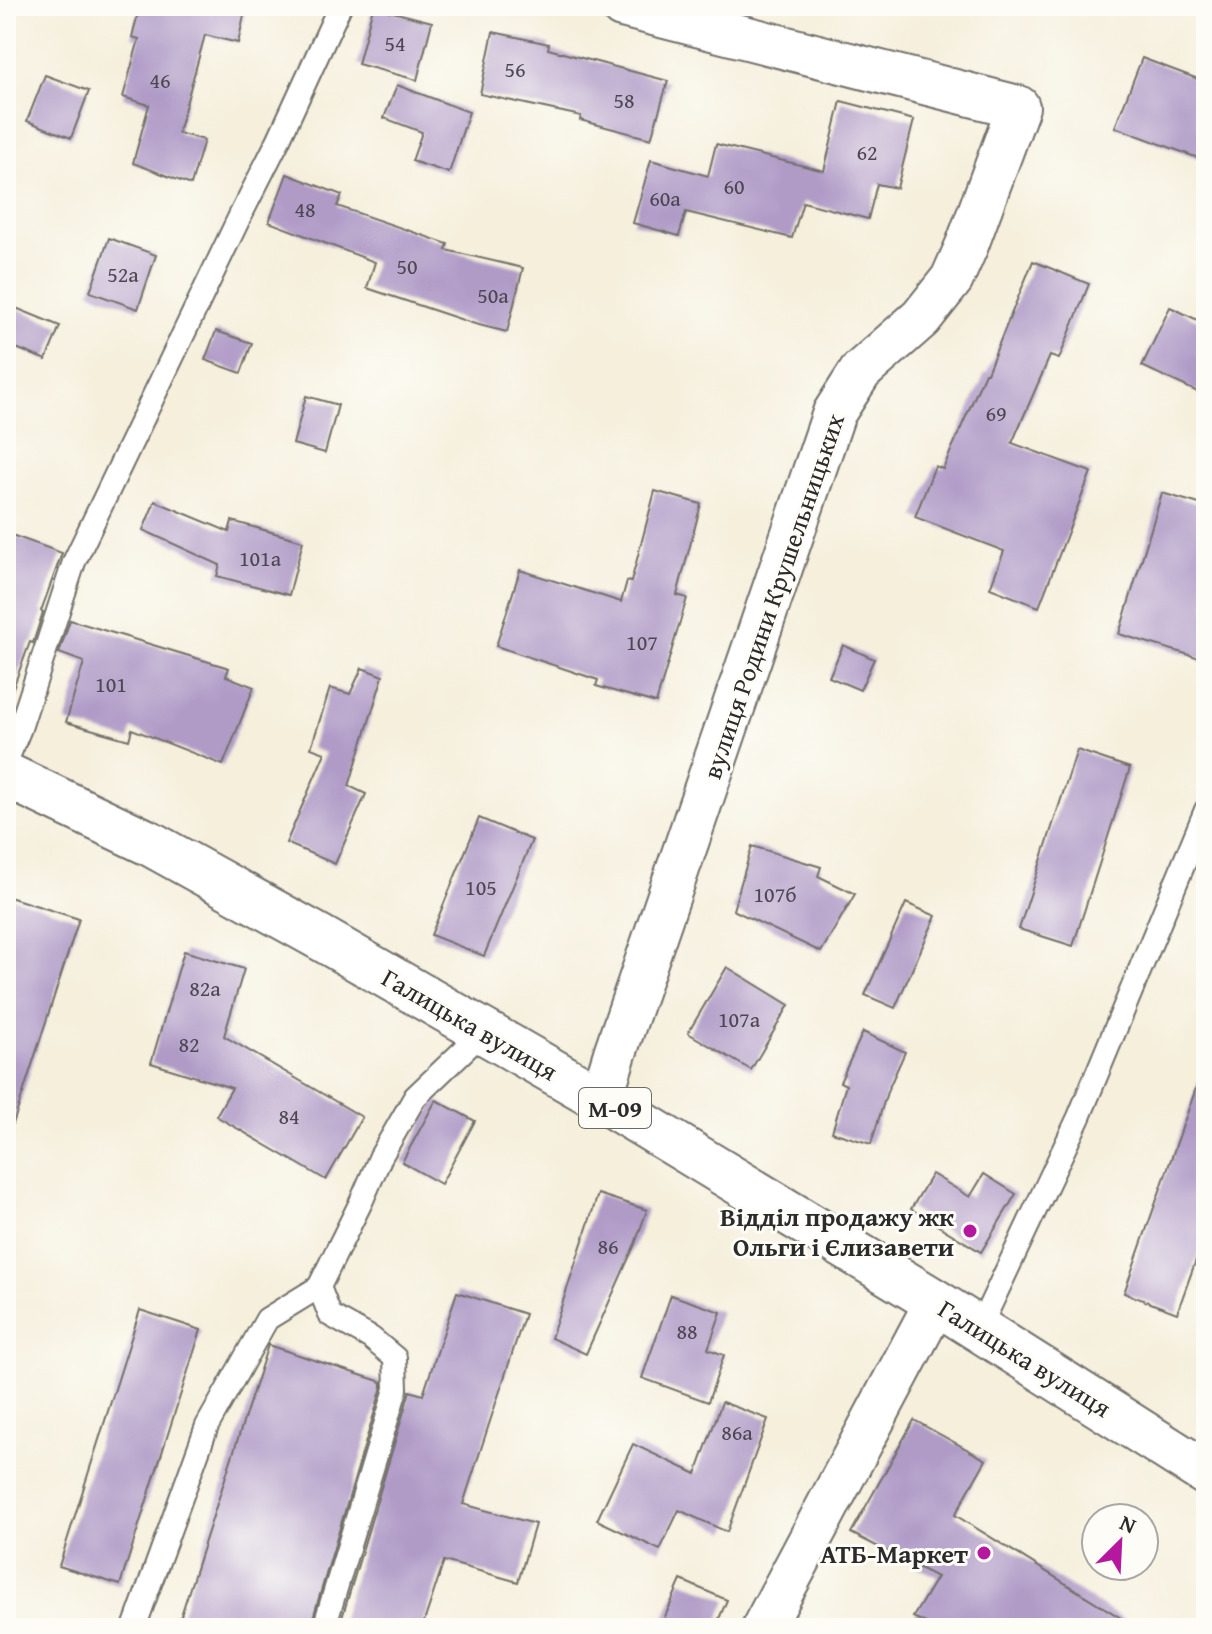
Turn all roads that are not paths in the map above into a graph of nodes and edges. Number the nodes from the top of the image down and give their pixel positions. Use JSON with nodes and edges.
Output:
{"nodes":[{"id":1,"x":340,"y":6,"type":"edge"},
{"id":2,"x":622,"y":6,"type":"edge"},
{"id":3,"x":6,"y":762,"type":"edge"},
{"id":4,"x":6,"y":775,"type":"edge"},
{"id":5,"x":1206,"y":810,"type":"edge"},
{"id":6,"x":483,"y":1032,"type":"junction"},
{"id":7,"x":601,"y":1099,"type":"junction"},
{"id":8,"x":319,"y":1287,"type":"junction"},
{"id":9,"x":936,"y":1302,"type":"junction"},
{"id":10,"x":979,"y":1329,"type":"junction"},
{"id":11,"x":1206,"y":1473,"type":"edge"},
{"id":12,"x":134,"y":1628,"type":"edge"},
{"id":13,"x":324,"y":1628,"type":"edge"},
{"id":14,"x":763,"y":1628,"type":"edge"}],
"edges":[{"from":1,"to":3,"type":"lane"},
{"from":2,"to":7,"type":"street","name":"вулиця Родини Крушельницьких"},
{"from":4,"to":6,"type":"main road","name":"Галицька вулиця","number":"М-09"},
{"from":5,"to":10,"type":"lane"},
{"from":6,"to":7,"type":"main road","name":"Галицька вулиця","number":"М-09"},
{"from":6,"to":8,"type":"lane"},
{"from":7,"to":9,"type":"main road","name":"Галицька вулиця","number":"М-09"},
{"from":8,"to":12,"type":"lane"},
{"from":8,"to":13,"type":"lane"},
{"from":9,"to":10,"type":"main road","name":"Галицька вулиця","number":"М-09"},
{"from":9,"to":14,"type":"street"},
{"from":10,"to":11,"type":"main road","name":"Галицька вулиця","number":"М-09"}]}
